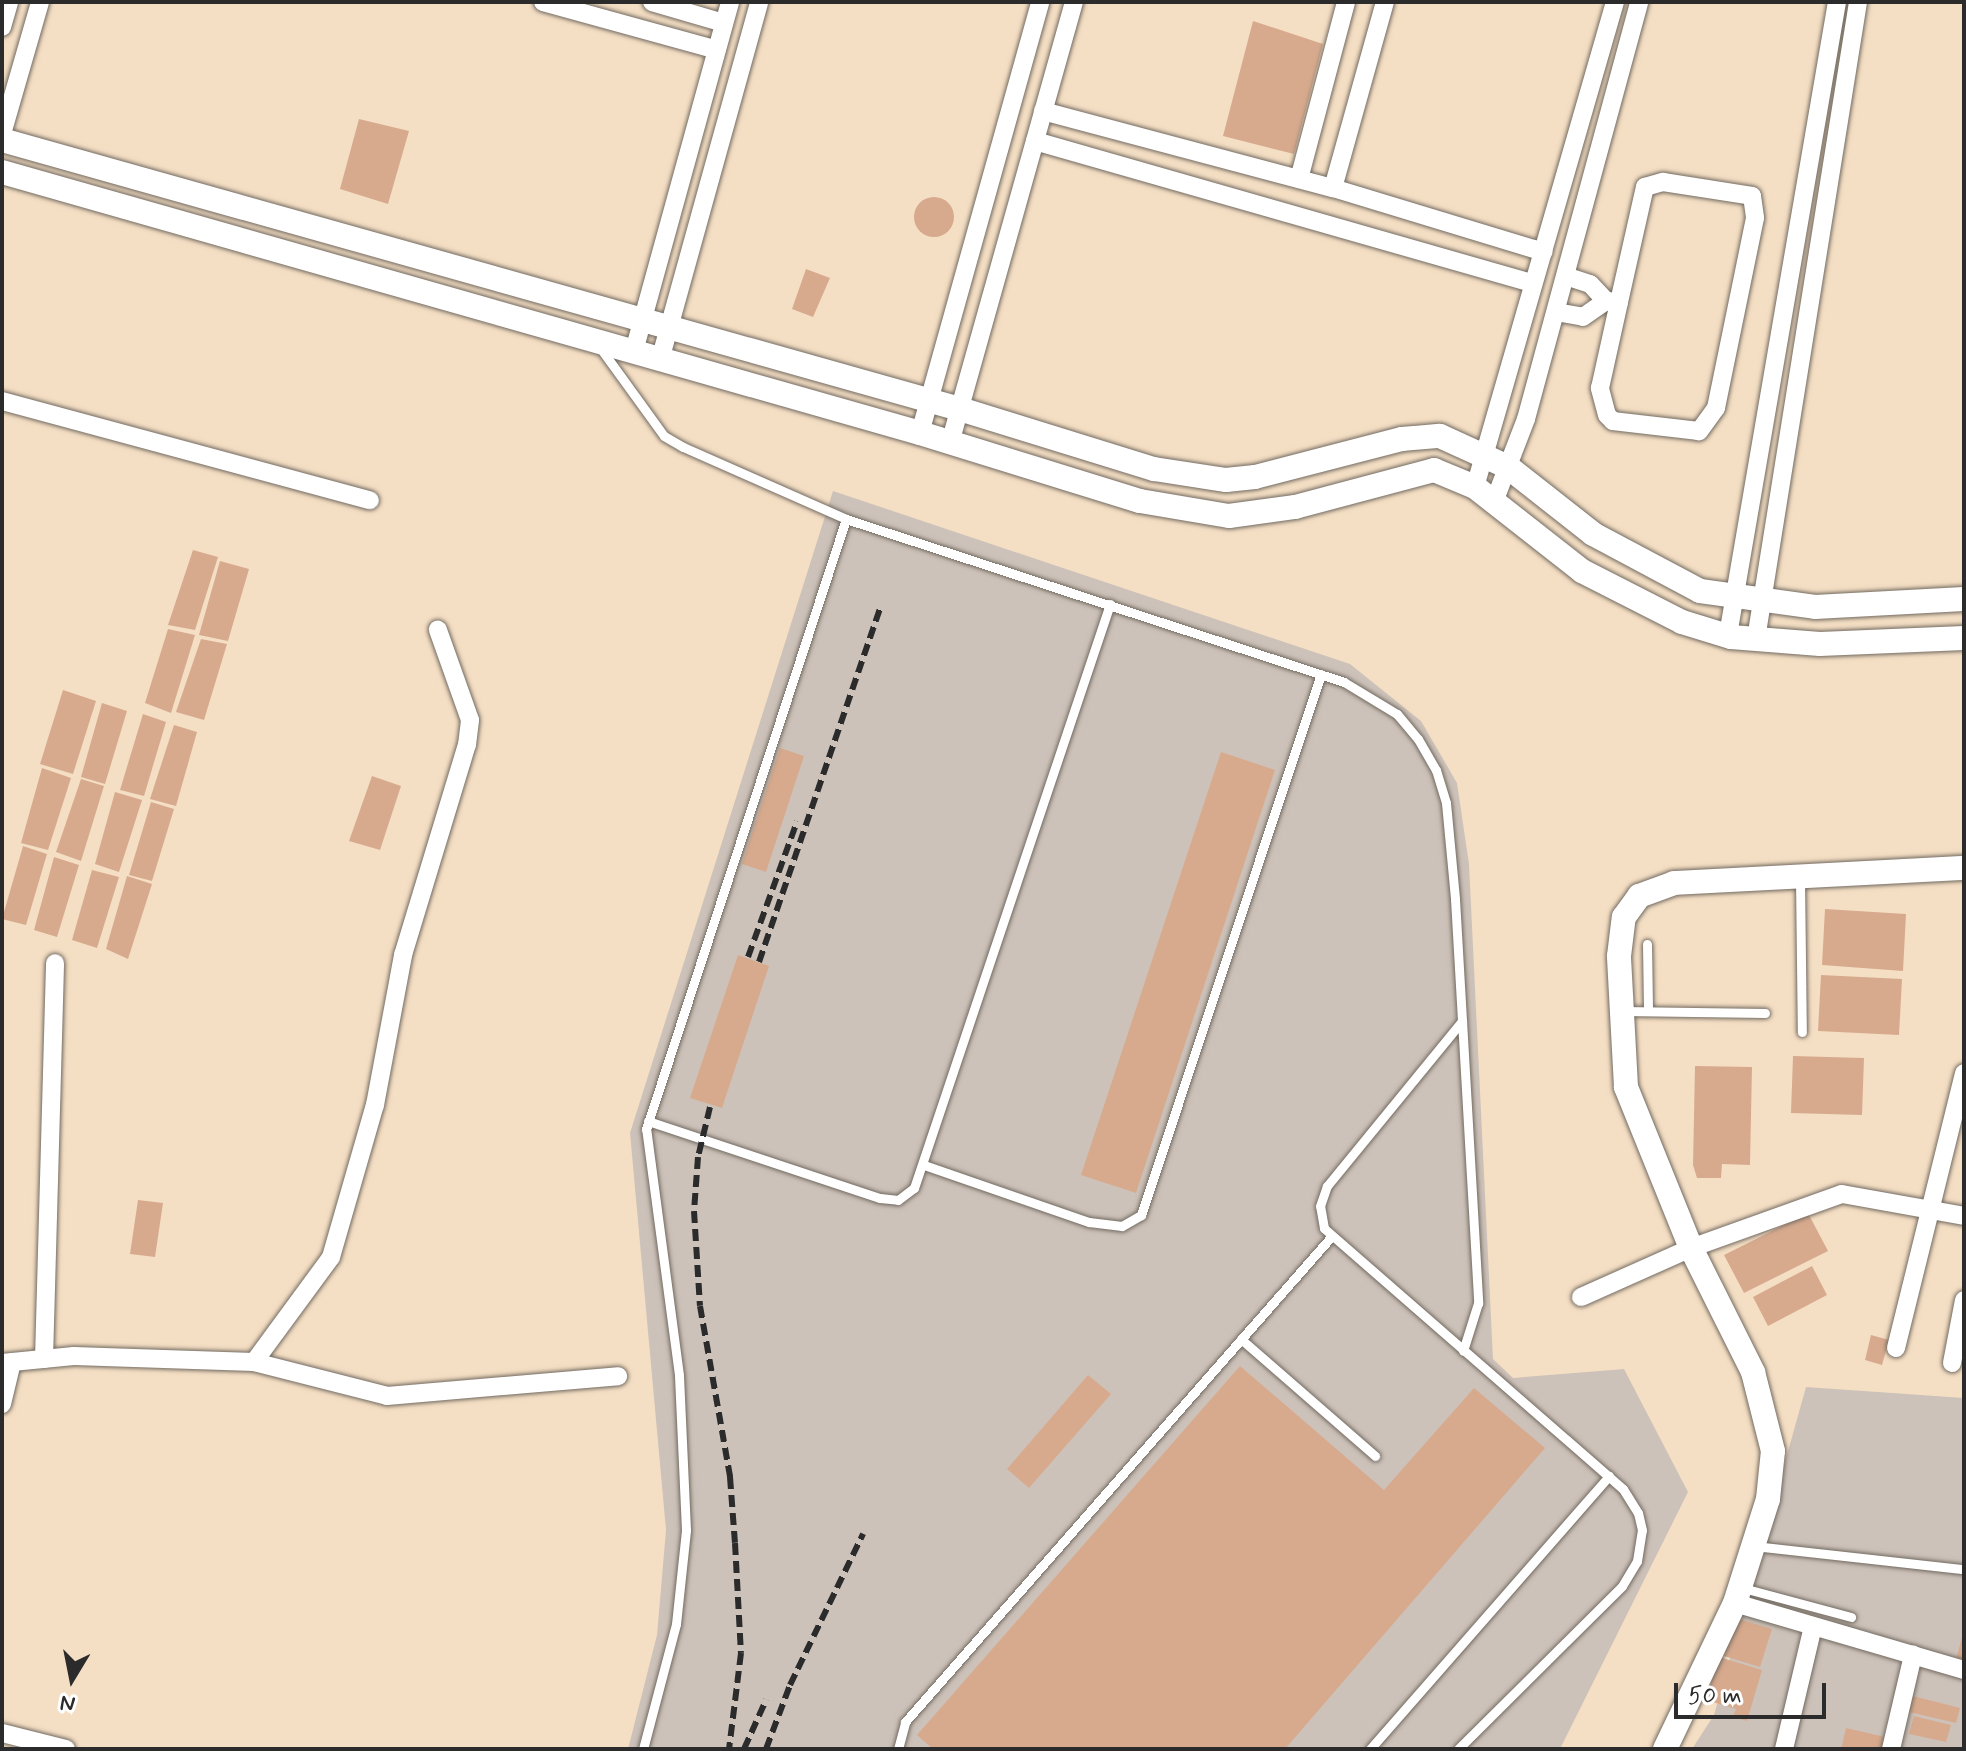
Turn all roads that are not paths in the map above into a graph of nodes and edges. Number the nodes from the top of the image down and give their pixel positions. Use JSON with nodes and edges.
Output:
{"nodes":[{"id":1,"x":9,"y":2,"type":"edge"},
{"id":2,"x":40,"y":2,"type":"edge"},
{"id":3,"x":543,"y":2,"type":"edge"},
{"id":4,"x":652,"y":2,"type":"edge"},
{"id":5,"x":730,"y":2,"type":"edge"},
{"id":6,"x":759,"y":2,"type":"edge"},
{"id":7,"x":1040,"y":2,"type":"edge"},
{"id":8,"x":1074,"y":2,"type":"edge"},
{"id":9,"x":1346,"y":2,"type":"edge"},
{"id":10,"x":1385,"y":2,"type":"edge"},
{"id":11,"x":1615,"y":2,"type":"edge"},
{"id":12,"x":1639,"y":2,"type":"edge"},
{"id":13,"x":1837,"y":2,"type":"edge"},
{"id":14,"x":1858,"y":2,"type":"edge"},
{"id":15,"x":724,"y":23,"type":"junction"},
{"id":16,"x":2,"y":27,"type":"edge"},
{"id":17,"x":717,"y":50,"type":"junction"},
{"id":18,"x":1043,"y":111,"type":"junction"},
{"id":19,"x":2,"y":137,"type":"edge"},
{"id":20,"x":1035,"y":141,"type":"junction"},
{"id":21,"x":2,"y":172,"type":"edge"},
{"id":22,"x":1299,"y":179,"type":"junction"},
{"id":23,"x":1333,"y":188,"type":"junction"},
{"id":24,"x":1543,"y":252,"type":"junction"},
{"id":25,"x":1566,"y":276,"type":"junction"},
{"id":26,"x":1532,"y":283,"type":"junction"},
{"id":27,"x":1612,"y":302,"type":"junction"},
{"id":28,"x":1556,"y":312,"type":"junction"},
{"id":29,"x":641,"y":321,"type":"junction"},
{"id":30,"x":668,"y":330,"type":"junction"},
{"id":31,"x":595,"y":340,"type":"junction"},
{"id":32,"x":634,"y":351,"type":"junction"},
{"id":33,"x":660,"y":360,"type":"junction"},
{"id":34,"x":2,"y":401,"type":"edge"},
{"id":35,"x":930,"y":401,"type":"junction"},
{"id":36,"x":963,"y":410,"type":"junction"},
{"id":37,"x":920,"y":433,"type":"junction"},
{"id":38,"x":950,"y":443,"type":"junction"},
{"id":39,"x":1486,"y":454,"type":"junction"},
{"id":40,"x":1508,"y":467,"type":"junction"},
{"id":41,"x":1484,"y":494,"type":"junction"},
{"id":42,"x":370,"y":500,"type":"dead end"},
{"id":43,"x":846,"y":519,"type":"junction"},
{"id":44,"x":1733,"y":597,"type":"junction"},
{"id":45,"x":1964,"y":599,"type":"edge"},
{"id":46,"x":1760,"y":601,"type":"junction"},
{"id":47,"x":1110,"y":604,"type":"junction"},
{"id":48,"x":438,"y":630,"type":"dead end"},
{"id":49,"x":1728,"y":635,"type":"junction"},
{"id":50,"x":1964,"y":638,"type":"edge"},
{"id":51,"x":1756,"y":639,"type":"junction"},
{"id":52,"x":1321,"y":674,"type":"junction"},
{"id":53,"x":1964,"y":868,"type":"edge"},
{"id":54,"x":1799,"y":876,"type":"junction"},
{"id":55,"x":1647,"y":944,"type":"dead end"},
{"id":56,"x":55,"y":963,"type":"dead end"},
{"id":57,"x":1620,"y":1011,"type":"junction"},
{"id":58,"x":1648,"y":1011,"type":"junction"},
{"id":59,"x":1765,"y":1013,"type":"dead end"},
{"id":60,"x":1462,"y":1021,"type":"junction"},
{"id":61,"x":1802,"y":1032,"type":"dead end"},
{"id":62,"x":1964,"y":1073,"type":"edge"},
{"id":63,"x":648,"y":1121,"type":"junction"},
{"id":64,"x":924,"y":1165,"type":"junction"},
{"id":65,"x":1928,"y":1210,"type":"junction"},
{"id":66,"x":1964,"y":1216,"type":"edge"},
{"id":67,"x":1331,"y":1237,"type":"junction"},
{"id":68,"x":1691,"y":1248,"type":"junction"},
{"id":69,"x":1581,"y":1297,"type":"dead end"},
{"id":70,"x":1964,"y":1300,"type":"edge"},
{"id":71,"x":1241,"y":1339,"type":"junction"},
{"id":72,"x":1896,"y":1348,"type":"dead end"},
{"id":73,"x":1463,"y":1351,"type":"junction"},
{"id":74,"x":44,"y":1359,"type":"junction"},
{"id":75,"x":7,"y":1362,"type":"edge"},
{"id":76,"x":254,"y":1362,"type":"junction"},
{"id":77,"x":1952,"y":1363,"type":"dead end"},
{"id":78,"x":618,"y":1376,"type":"dead end"},
{"id":79,"x":2,"y":1404,"type":"edge"},
{"id":80,"x":1375,"y":1456,"type":"dead end"},
{"id":81,"x":1609,"y":1476,"type":"junction"},
{"id":82,"x":1754,"y":1546,"type":"junction"},
{"id":83,"x":1964,"y":1569,"type":"edge"},
{"id":84,"x":1737,"y":1595,"type":"junction"},
{"id":85,"x":1851,"y":1617,"type":"dead end"},
{"id":86,"x":1813,"y":1626,"type":"junction"},
{"id":87,"x":1913,"y":1655,"type":"junction"},
{"id":88,"x":1964,"y":1670,"type":"edge"},
{"id":89,"x":2,"y":1733,"type":"edge"},
{"id":90,"x":66,"y":1749,"type":"edge"},
{"id":91,"x":643,"y":1749,"type":"edge"},
{"id":92,"x":898,"y":1749,"type":"edge"},
{"id":93,"x":1370,"y":1749,"type":"edge"},
{"id":94,"x":1458,"y":1749,"type":"edge"},
{"id":95,"x":1665,"y":1749,"type":"edge"},
{"id":96,"x":1784,"y":1749,"type":"edge"},
{"id":97,"x":1891,"y":1749,"type":"edge"}],
"edges":[{"from":1,"to":16,"type":"street"},
{"from":2,"to":19,"type":"street"},
{"from":3,"to":17,"type":"street"},
{"from":4,"to":15,"type":"street"},
{"from":5,"to":15,"type":"street"},
{"from":6,"to":30,"type":"street"},
{"from":7,"to":35,"type":"street"},
{"from":8,"to":18,"type":"street"},
{"from":9,"to":22,"type":"street"},
{"from":10,"to":23,"type":"street"},
{"from":11,"to":24,"type":"street"},
{"from":12,"to":25,"type":"street"},
{"from":13,"to":44,"type":"street"},
{"from":14,"to":46,"type":"street"},
{"from":15,"to":17,"type":"street"},
{"from":17,"to":29,"type":"street"},
{"from":18,"to":20,"type":"street"},
{"from":18,"to":22,"type":"street"},
{"from":19,"to":29,"type":"street"},
{"from":20,"to":26,"type":"street"},
{"from":20,"to":36,"type":"street"},
{"from":21,"to":31,"type":"street"},
{"from":22,"to":23,"type":"street"},
{"from":23,"to":24,"type":"street"},
{"from":24,"to":26,"type":"street"},
{"from":25,"to":27,"type":"street"},
{"from":25,"to":28,"type":"street"},
{"from":26,"to":39,"type":"street"},
{"from":27,"to":27,"type":"street"},
{"from":27,"to":28,"type":"street"},
{"from":28,"to":40,"type":"street"},
{"from":29,"to":30,"type":"street"},
{"from":29,"to":32,"type":"street"},
{"from":30,"to":33,"type":"street"},
{"from":30,"to":35,"type":"street"},
{"from":31,"to":32,"type":"street"},
{"from":31,"to":43,"type":"lane"},
{"from":32,"to":33,"type":"street"},
{"from":33,"to":37,"type":"street"},
{"from":34,"to":42,"type":"street"},
{"from":35,"to":36,"type":"street"},
{"from":35,"to":37,"type":"street"},
{"from":36,"to":38,"type":"street"},
{"from":36,"to":39,"type":"street"},
{"from":37,"to":38,"type":"street"},
{"from":38,"to":41,"type":"street"},
{"from":39,"to":40,"type":"street"},
{"from":39,"to":41,"type":"street"},
{"from":40,"to":41,"type":"street"},
{"from":40,"to":44,"type":"street"},
{"from":41,"to":49,"type":"street"},
{"from":43,"to":47,"type":"lane"},
{"from":43,"to":63,"type":"lane"},
{"from":44,"to":46,"type":"street"},
{"from":44,"to":49,"type":"street"},
{"from":45,"to":46,"type":"street"},
{"from":46,"to":51,"type":"street"},
{"from":47,"to":52,"type":"lane"},
{"from":47,"to":64,"type":"lane"},
{"from":48,"to":76,"type":"street"},
{"from":49,"to":51,"type":"street"},
{"from":50,"to":51,"type":"street"},
{"from":52,"to":60,"type":"lane"},
{"from":52,"to":64,"type":"lane"},
{"from":53,"to":54,"type":"street"},
{"from":54,"to":57,"type":"street"},
{"from":54,"to":61,"type":"lane"},
{"from":55,"to":58,"type":"lane"},
{"from":56,"to":74,"type":"street"},
{"from":57,"to":58,"type":"lane"},
{"from":57,"to":68,"type":"street"},
{"from":58,"to":59,"type":"lane"},
{"from":60,"to":67,"type":"lane"},
{"from":60,"to":73,"type":"lane"},
{"from":62,"to":65,"type":"street"},
{"from":63,"to":64,"type":"lane"},
{"from":63,"to":91,"type":"lane"},
{"from":65,"to":66,"type":"street"},
{"from":65,"to":68,"type":"street"},
{"from":65,"to":72,"type":"street"},
{"from":67,"to":71,"type":"lane"},
{"from":67,"to":73,"type":"lane"},
{"from":68,"to":69,"type":"street"},
{"from":68,"to":82,"type":"street"},
{"from":70,"to":77,"type":"street"},
{"from":71,"to":80,"type":"lane"},
{"from":71,"to":92,"type":"lane"},
{"from":73,"to":81,"type":"lane"},
{"from":74,"to":75,"type":"street"},
{"from":74,"to":76,"type":"street"},
{"from":75,"to":79,"type":"street"},
{"from":76,"to":78,"type":"street"},
{"from":81,"to":93,"type":"lane"},
{"from":81,"to":94,"type":"lane"},
{"from":82,"to":83,"type":"lane"},
{"from":82,"to":84,"type":"street"},
{"from":84,"to":85,"type":"lane"},
{"from":84,"to":86,"type":"street"},
{"from":84,"to":95,"type":"street"},
{"from":86,"to":87,"type":"street"},
{"from":86,"to":96,"type":"street"},
{"from":87,"to":88,"type":"street"},
{"from":87,"to":97,"type":"street"},
{"from":89,"to":90,"type":"street"}]}
